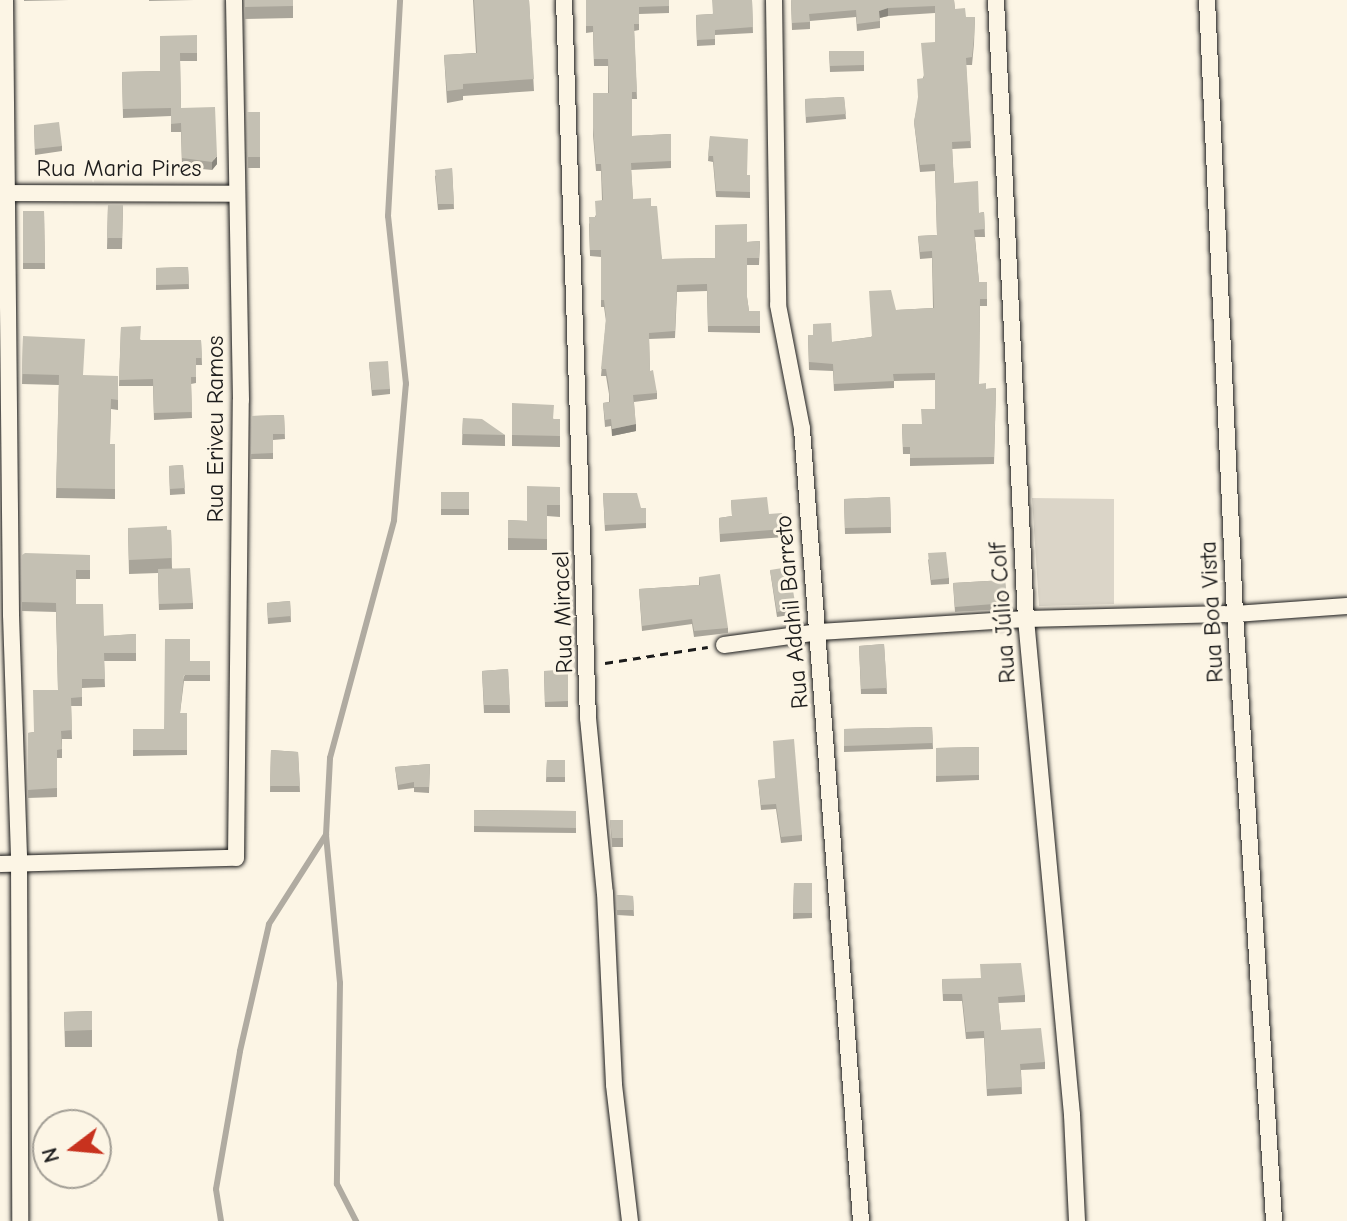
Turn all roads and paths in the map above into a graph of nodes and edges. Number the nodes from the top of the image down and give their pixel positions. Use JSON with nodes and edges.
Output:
{"nodes":[{"id":1,"x":5,"y":0,"type":"edge"},
{"id":2,"x":234,"y":0,"type":"edge"},
{"id":3,"x":564,"y":0,"type":"edge"},
{"id":4,"x":774,"y":0,"type":"edge"},
{"id":5,"x":996,"y":0,"type":"edge"},
{"id":6,"x":1207,"y":0,"type":"edge"},
{"id":7,"x":4,"y":192,"type":"edge"},
{"id":8,"x":237,"y":194,"type":"junction"},
{"id":9,"x":1347,"y":606,"type":"edge"},
{"id":10,"x":1235,"y":614,"type":"junction"},
{"id":11,"x":1026,"y":619,"type":"junction"},
{"id":12,"x":819,"y":632,"type":"junction"},
{"id":13,"x":724,"y":645,"type":"joint"},
{"id":14,"x":589,"y":665,"type":"junction"},
{"id":15,"x":0,"y":864,"type":"edge"},
{"id":16,"x":19,"y":864,"type":"junction"},
{"id":17,"x":20,"y":1221,"type":"edge"},
{"id":18,"x":630,"y":1221,"type":"edge"},
{"id":19,"x":861,"y":1221,"type":"edge"},
{"id":20,"x":1077,"y":1221,"type":"edge"},
{"id":21,"x":1274,"y":1221,"type":"edge"}],
"edges":[{"from":1,"to":7,"type":"street"},
{"from":2,"to":8,"type":"street","name":"Rua Eriveu Ramos"},
{"from":3,"to":14,"type":"street","name":"Rua Miracel"},
{"from":4,"to":12,"type":"street","name":"Rua Adahil Barreto"},
{"from":5,"to":11,"type":"street","name":"Rua Júlio Colf"},
{"from":6,"to":10,"type":"street","name":"Rua Boa Vista"},
{"from":7,"to":8,"type":"street","name":"Rua Maria Pires"},
{"from":7,"to":16,"type":"street"},
{"from":8,"to":16,"type":"street","name":"Rua Eriveu Ramos"},
{"from":9,"to":10,"type":"street"},
{"from":10,"to":11,"type":"street"},
{"from":10,"to":21,"type":"street","name":"Rua Boa Vista"},
{"from":11,"to":12,"type":"street"},
{"from":11,"to":20,"type":"street","name":"Rua Júlio Colf"},
{"from":12,"to":13,"type":"street"},
{"from":12,"to":19,"type":"street","name":"Rua Adahil Barreto"},
{"from":13,"to":14,"type":"path"},
{"from":14,"to":18,"type":"street","name":"Rua Miracel"},
{"from":15,"to":16,"type":"street"},
{"from":16,"to":17,"type":"street"}]}
